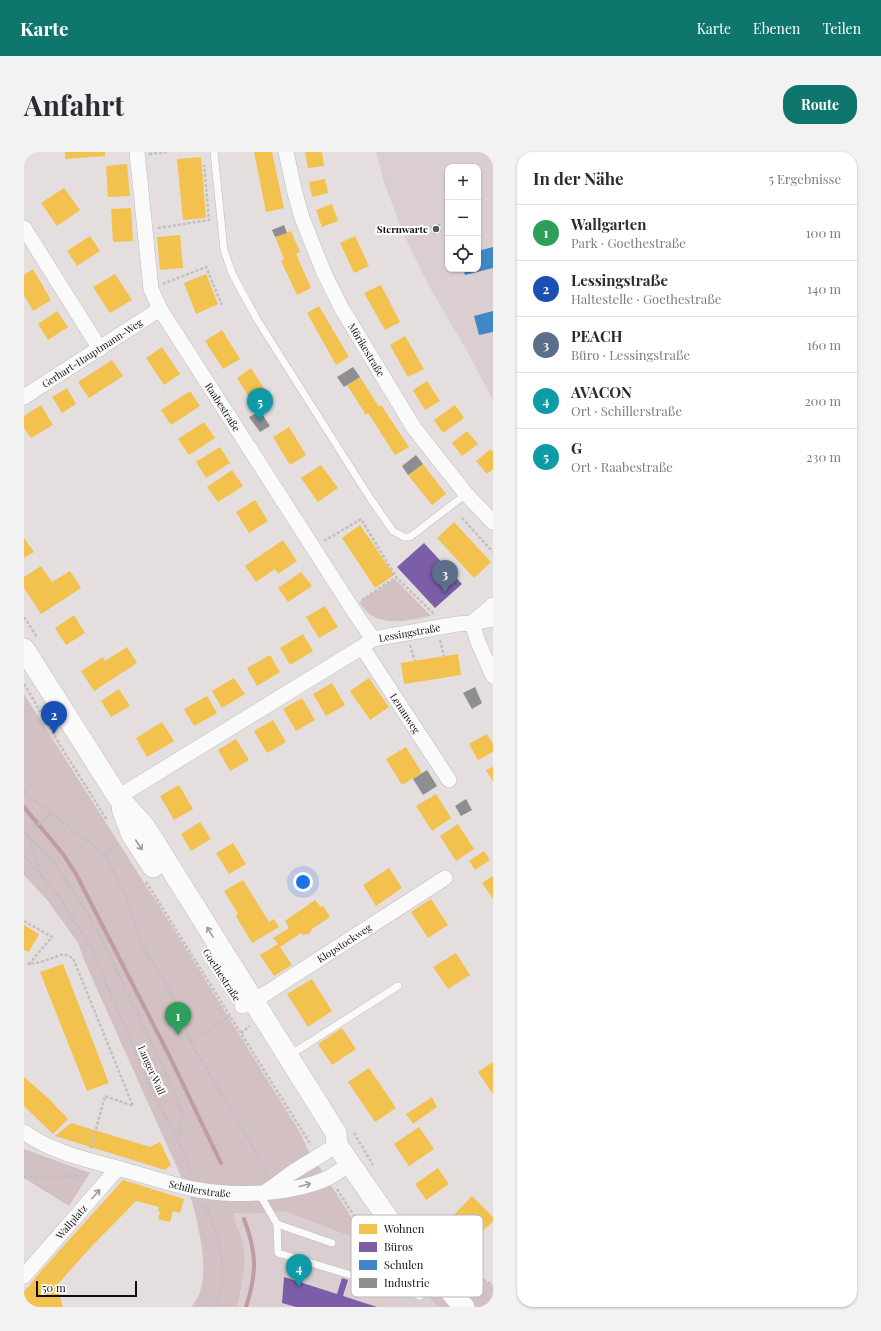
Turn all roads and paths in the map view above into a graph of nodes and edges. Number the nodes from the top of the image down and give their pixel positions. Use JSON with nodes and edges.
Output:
{"nodes":[{"id":1,"x":169,"y":152,"type":"edge"},
{"id":2,"x":214,"y":152,"type":"edge"},
{"id":3,"x":286,"y":152,"type":"edge"},
{"id":4,"x":137,"y":154,"type":"edge"},
{"id":5,"x":203,"y":160,"type":"dead end"},
{"id":6,"x":24,"y":228,"type":"edge"},
{"id":7,"x":145,"y":230,"type":"junction"},
{"id":8,"x":152,"y":289,"type":"junction"},
{"id":9,"x":222,"y":305,"type":"dead end"},
{"id":10,"x":160,"y":309,"type":"junction"},
{"id":11,"x":100,"y":348,"type":"junction"},
{"id":12,"x":24,"y":397,"type":"edge"},
{"id":13,"x":466,"y":494,"type":"junction"},
{"id":14,"x":462,"y":518,"type":"dead end"},
{"id":15,"x":493,"y":522,"type":"edge"},
{"id":16,"x":320,"y":543,"type":"dead end"},
{"id":17,"x":493,"y":552,"type":"edge"},
{"id":18,"x":396,"y":577,"type":"junction"},
{"id":19,"x":359,"y":602,"type":"dead end"},
{"id":20,"x":493,"y":605,"type":"edge"},
{"id":21,"x":493,"y":619,"type":"edge"},
{"id":22,"x":472,"y":624,"type":"junction"},
{"id":23,"x":451,"y":625,"type":"junction"},
{"id":24,"x":367,"y":643,"type":"junction"},
{"id":25,"x":24,"y":649,"type":"edge"},
{"id":26,"x":493,"y":676,"type":"edge"},
{"id":27,"x":24,"y":684,"type":"edge"},
{"id":28,"x":449,"y":780,"type":"dead end"},
{"id":29,"x":24,"y":790,"type":"edge"},
{"id":30,"x":118,"y":797,"type":"junction"},
{"id":31,"x":52,"y":813,"type":"junction"},
{"id":32,"x":109,"y":822,"type":"dead end"},
{"id":33,"x":24,"y":833,"type":"edge"},
{"id":34,"x":28,"y":836,"type":"junction"},
{"id":35,"x":121,"y":842,"type":"dead end"},
{"id":36,"x":104,"y":855,"type":"junction"},
{"id":37,"x":24,"y":856,"type":"edge"},
{"id":38,"x":142,"y":876,"type":"dead end"},
{"id":39,"x":42,"y":877,"type":"junction"},
{"id":40,"x":445,"y":878,"type":"dead end"},
{"id":41,"x":24,"y":921,"type":"edge"},
{"id":42,"x":398,"y":986,"type":"dead end"},
{"id":43,"x":242,"y":1008,"type":"junction"},
{"id":44,"x":190,"y":1041,"type":"junction"},
{"id":45,"x":288,"y":1056,"type":"junction"},
{"id":46,"x":24,"y":1132,"type":"edge"},
{"id":47,"x":178,"y":1140,"type":"junction"},
{"id":48,"x":337,"y":1145,"type":"junction"},
{"id":49,"x":318,"y":1157,"type":"junction"},
{"id":50,"x":88,"y":1160,"type":"junction"},
{"id":51,"x":350,"y":1164,"type":"junction"},
{"id":52,"x":118,"y":1168,"type":"junction"},
{"id":53,"x":94,"y":1176,"type":"dead end"},
{"id":54,"x":24,"y":1177,"type":"edge"},
{"id":55,"x":330,"y":1177,"type":"junction"},
{"id":56,"x":199,"y":1190,"type":"junction"},
{"id":57,"x":267,"y":1191,"type":"junction"},
{"id":58,"x":352,"y":1215,"type":"edge"},
{"id":59,"x":386,"y":1215,"type":"edge"},
{"id":60,"x":277,"y":1224,"type":"junction"},
{"id":61,"x":332,"y":1243,"type":"dead end"},
{"id":62,"x":351,"y":1275,"type":"edge"},
{"id":63,"x":24,"y":1276,"type":"edge"},
{"id":64,"x":483,"y":1280,"type":"edge"},
{"id":65,"x":493,"y":1285,"type":"edge"},
{"id":66,"x":455,"y":1297,"type":"edge"},
{"id":67,"x":493,"y":1305,"type":"edge"},
{"id":68,"x":216,"y":1307,"type":"edge"},
{"id":69,"x":464,"y":1307,"type":"edge"},
{"id":70,"x":488,"y":1307,"type":"edge"}],
"edges":[{"from":1,"to":4,"type":"path"},
{"from":2,"to":13,"type":"lane"},
{"from":3,"to":13,"type":"street","name":"Mörikestraße"},
{"from":4,"to":7,"type":"street","name":"Raabestraße"},
{"from":5,"to":7,"type":"path"},
{"from":6,"to":11,"type":"street"},
{"from":7,"to":8,"type":"street","name":"Raabestraße"},
{"from":8,"to":9,"type":"path"},
{"from":8,"to":10,"type":"street","name":"Raabestraße"},
{"from":10,"to":11,"type":"street","name":"Gerhart-Hauptmann-Weg"},
{"from":10,"to":24,"type":"street","name":"Raabestraße"},
{"from":11,"to":12,"type":"street","name":"Gerhart-Hauptmann-Weg"},
{"from":13,"to":15,"type":"street","name":"Mörikestraße"},
{"from":14,"to":17,"type":"path"},
{"from":16,"to":18,"type":"path"},
{"from":18,"to":19,"type":"path"},
{"from":18,"to":23,"type":"path"},
{"from":20,"to":22,"type":"street"},
{"from":21,"to":22,"type":"street","name":"Lessingstraße"},
{"from":22,"to":23,"type":"street","name":"Lessingstraße"},
{"from":22,"to":26,"type":"street"},
{"from":23,"to":24,"type":"street","name":"Lessingstraße"},
{"from":24,"to":28,"type":"street","name":"Lenauweg"},
{"from":24,"to":30,"type":"street","name":"Lessingstraße"},
{"from":25,"to":30,"type":"main road","name":"Goethestraße"},
{"from":27,"to":32,"type":"path"},
{"from":29,"to":31,"type":"path"},
{"from":30,"to":43,"type":"main road","name":"Goethestraße"},
{"from":31,"to":34,"type":"path"},
{"from":31,"to":36,"type":"path"},
{"from":33,"to":34,"type":"path"},
{"from":34,"to":39,"type":"path"},
{"from":34,"to":47,"type":"path"},
{"from":35,"to":36,"type":"path"},
{"from":36,"to":44,"type":"path"},
{"from":37,"to":39,"type":"path","name":"Langer Wall"},
{"from":38,"to":43,"type":"path"},
{"from":39,"to":47,"type":"path","name":"Langer Wall"},
{"from":40,"to":43,"type":"street","name":"Klopstockweg"},
{"from":41,"to":50,"type":"path"},
{"from":42,"to":45,"type":"lane"},
{"from":43,"to":44,"type":"path"},
{"from":43,"to":45,"type":"main road","name":"Goethestraße"},
{"from":43,"to":48,"type":"main road","name":"Goethestraße"},
{"from":43,"to":49,"type":"path"},
{"from":44,"to":57,"type":"path"},
{"from":45,"to":48,"type":"main road","name":"Goethestraße"},
{"from":46,"to":50,"type":"street"},
{"from":47,"to":56,"type":"path","name":"Langer Wall"},
{"from":48,"to":49,"type":"street"},
{"from":48,"to":51,"type":"main road","name":"Goethestraße"},
{"from":49,"to":57,"type":"street"},
{"from":50,"to":52,"type":"street"},
{"from":51,"to":55,"type":"street","name":"Schillerstraße"},
{"from":51,"to":59,"type":"main road","name":"Goethestraße"},
{"from":52,"to":56,"type":"street","name":"Schillerstraße"},
{"from":63,"to":52,"type":"street","name":"Wallplatz","one_way":true},
{"from":53,"to":54,"type":"path"},
{"from":57,"to":55,"type":"street","name":"Schillerstraße","one_way":true},
{"from":55,"to":58,"type":"path"},
{"from":56,"to":57,"type":"street","name":"Schillerstraße"},
{"from":56,"to":68,"type":"path","name":"Langer Wall"},
{"from":57,"to":60,"type":"lane"},
{"from":60,"to":61,"type":"lane"},
{"from":60,"to":62,"type":"lane"},
{"from":64,"to":65,"type":"path"},
{"from":66,"to":69,"type":"main road","name":"Goethestraße"},
{"from":67,"to":70,"type":"lane"}]}
